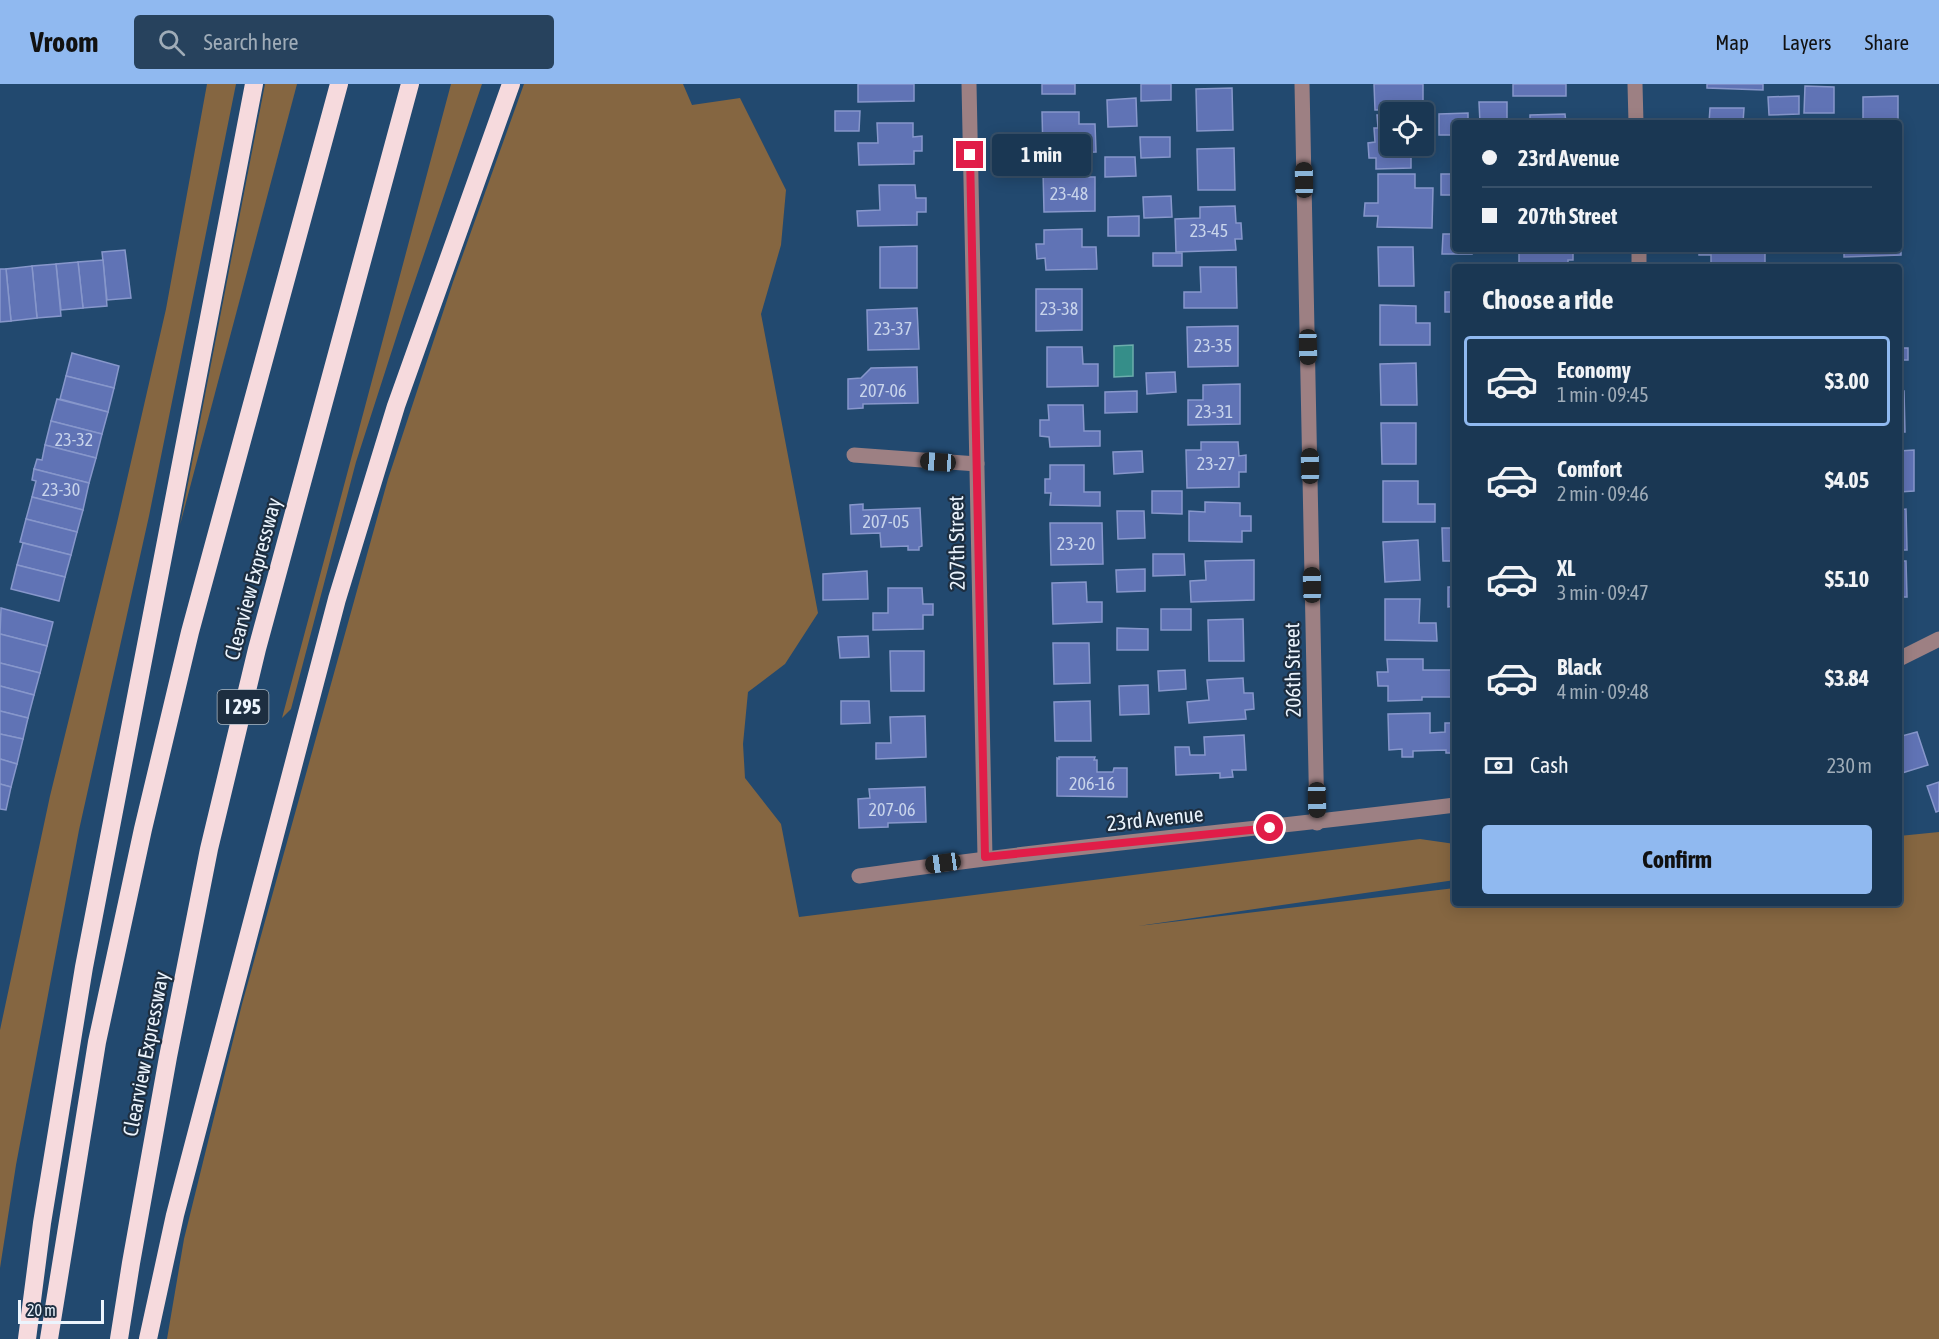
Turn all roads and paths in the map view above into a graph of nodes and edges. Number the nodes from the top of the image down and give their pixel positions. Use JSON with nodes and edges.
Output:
{"nodes":[{"id":1,"x":254,"y":84,"type":"edge"},
{"id":2,"x":339,"y":84,"type":"edge"},
{"id":3,"x":410,"y":84,"type":"edge"},
{"id":4,"x":512,"y":84,"type":"edge"},
{"id":5,"x":969,"y":84,"type":"edge"},
{"id":6,"x":1302,"y":84,"type":"edge"},
{"id":7,"x":1635,"y":84,"type":"edge"},
{"id":8,"x":1636,"y":120,"type":"edge"},
{"id":9,"x":854,"y":455,"type":"dead end"},
{"id":10,"x":977,"y":464,"type":"junction"},
{"id":11,"x":1939,"y":639,"type":"edge"},
{"id":12,"x":1902,"y":658,"type":"edge"},
{"id":13,"x":1452,"y":805,"type":"edge"},
{"id":14,"x":1317,"y":823,"type":"junction"},
{"id":15,"x":985,"y":857,"type":"junction"},
{"id":16,"x":859,"y":876,"type":"dead end"},
{"id":17,"x":27,"y":1339,"type":"edge"},
{"id":18,"x":49,"y":1339,"type":"edge"},
{"id":19,"x":119,"y":1339,"type":"edge"},
{"id":20,"x":147,"y":1339,"type":"edge"}],
"edges":[{"from":1,"to":17,"type":"highway"},
{"from":2,"to":18,"type":"highway"},
{"from":3,"to":19,"type":"highway","name":"Clearview Expressway","number":"I 295"},
{"from":4,"to":20,"type":"highway"},
{"from":5,"to":10,"type":"street","name":"207th Street"},
{"from":6,"to":14,"type":"street","name":"206th Street"},
{"from":7,"to":8,"type":"street"},
{"from":9,"to":10,"type":"street"},
{"from":10,"to":15,"type":"street","name":"207th Street"},
{"from":11,"to":12,"type":"street"},
{"from":13,"to":14,"type":"street","name":"23rd Avenue"},
{"from":14,"to":15,"type":"street","name":"23rd Avenue"},
{"from":15,"to":16,"type":"street","name":"23rd Avenue"}]}
